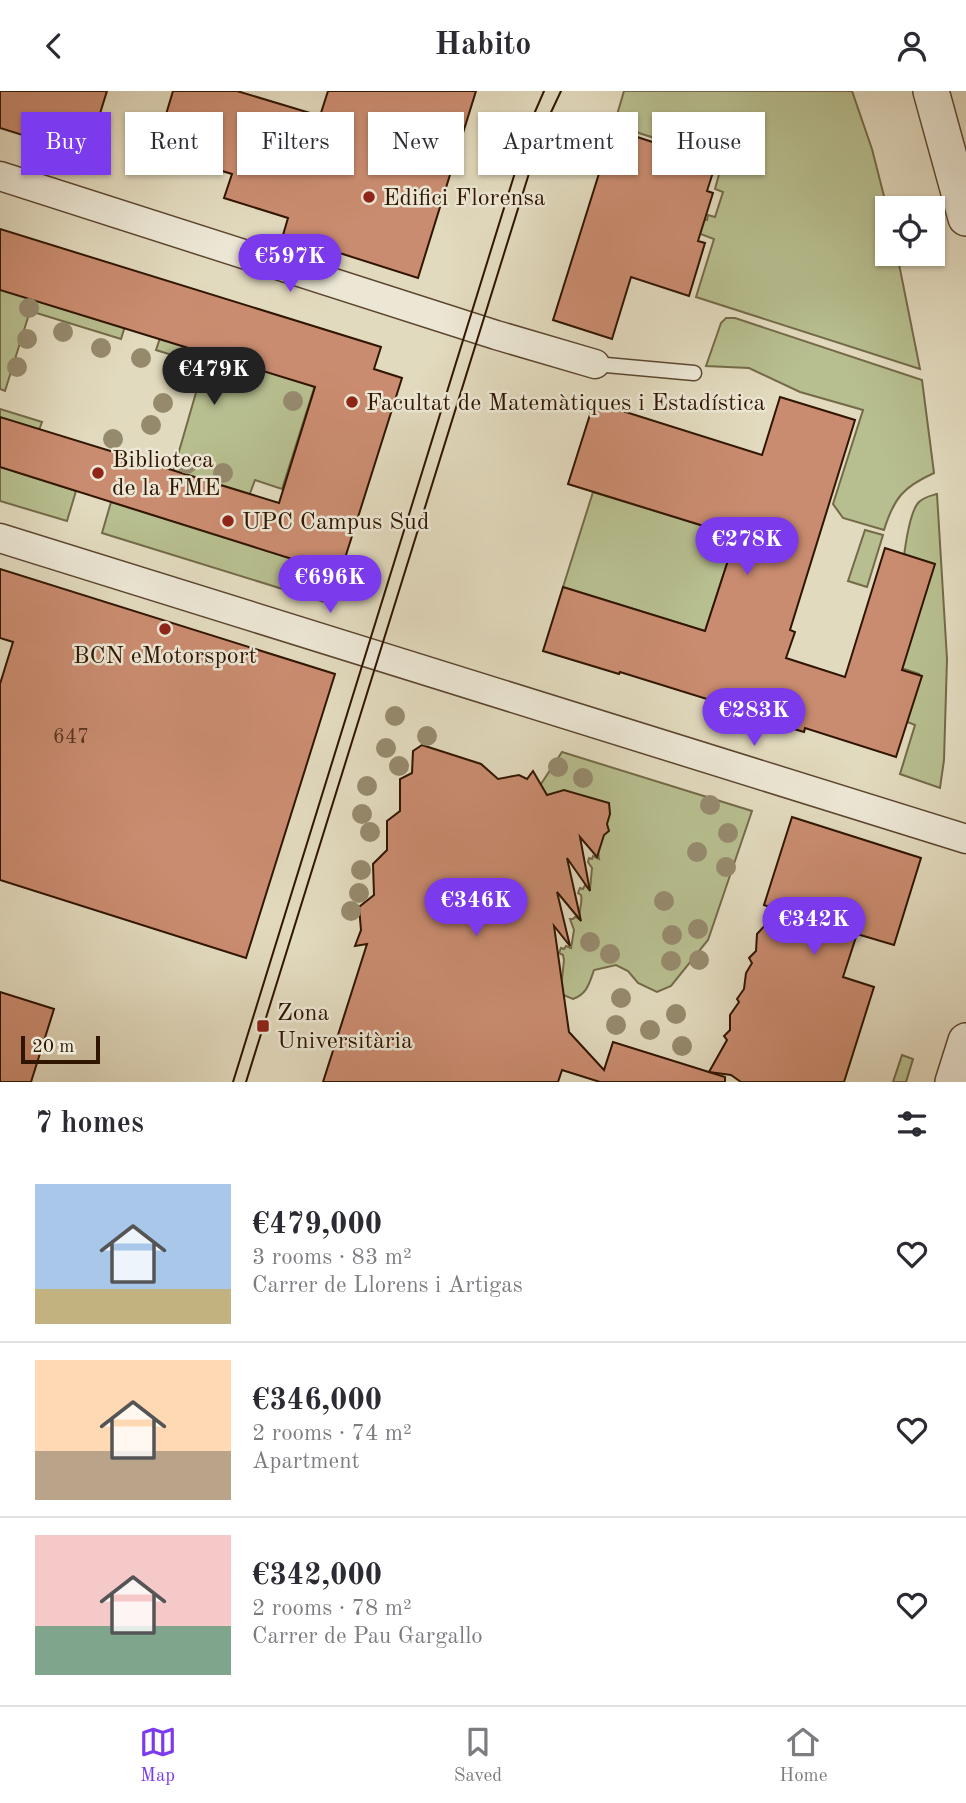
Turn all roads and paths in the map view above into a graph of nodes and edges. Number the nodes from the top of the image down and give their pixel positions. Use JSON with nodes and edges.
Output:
{"nodes":[{"id":1,"x":931,"y":91,"type":"edge"},
{"id":2,"x":0,"y":176,"type":"edge"},
{"id":3,"x":966,"y":218,"type":"edge"},
{"id":4,"x":595,"y":364,"type":"joint"},
{"id":5,"x":694,"y":373,"type":"dead end"},
{"id":6,"x":0,"y":538,"type":"edge"},
{"id":7,"x":966,"y":839,"type":"edge"},
{"id":8,"x":966,"y":1041,"type":"edge"},
{"id":9,"x":953,"y":1082,"type":"edge"}],
"edges":[{"from":1,"to":3,"type":"street"},
{"from":2,"to":4,"type":"street"},
{"from":4,"to":5,"type":"lane"},
{"from":6,"to":7,"type":"street"},
{"from":8,"to":9,"type":"street"}]}
